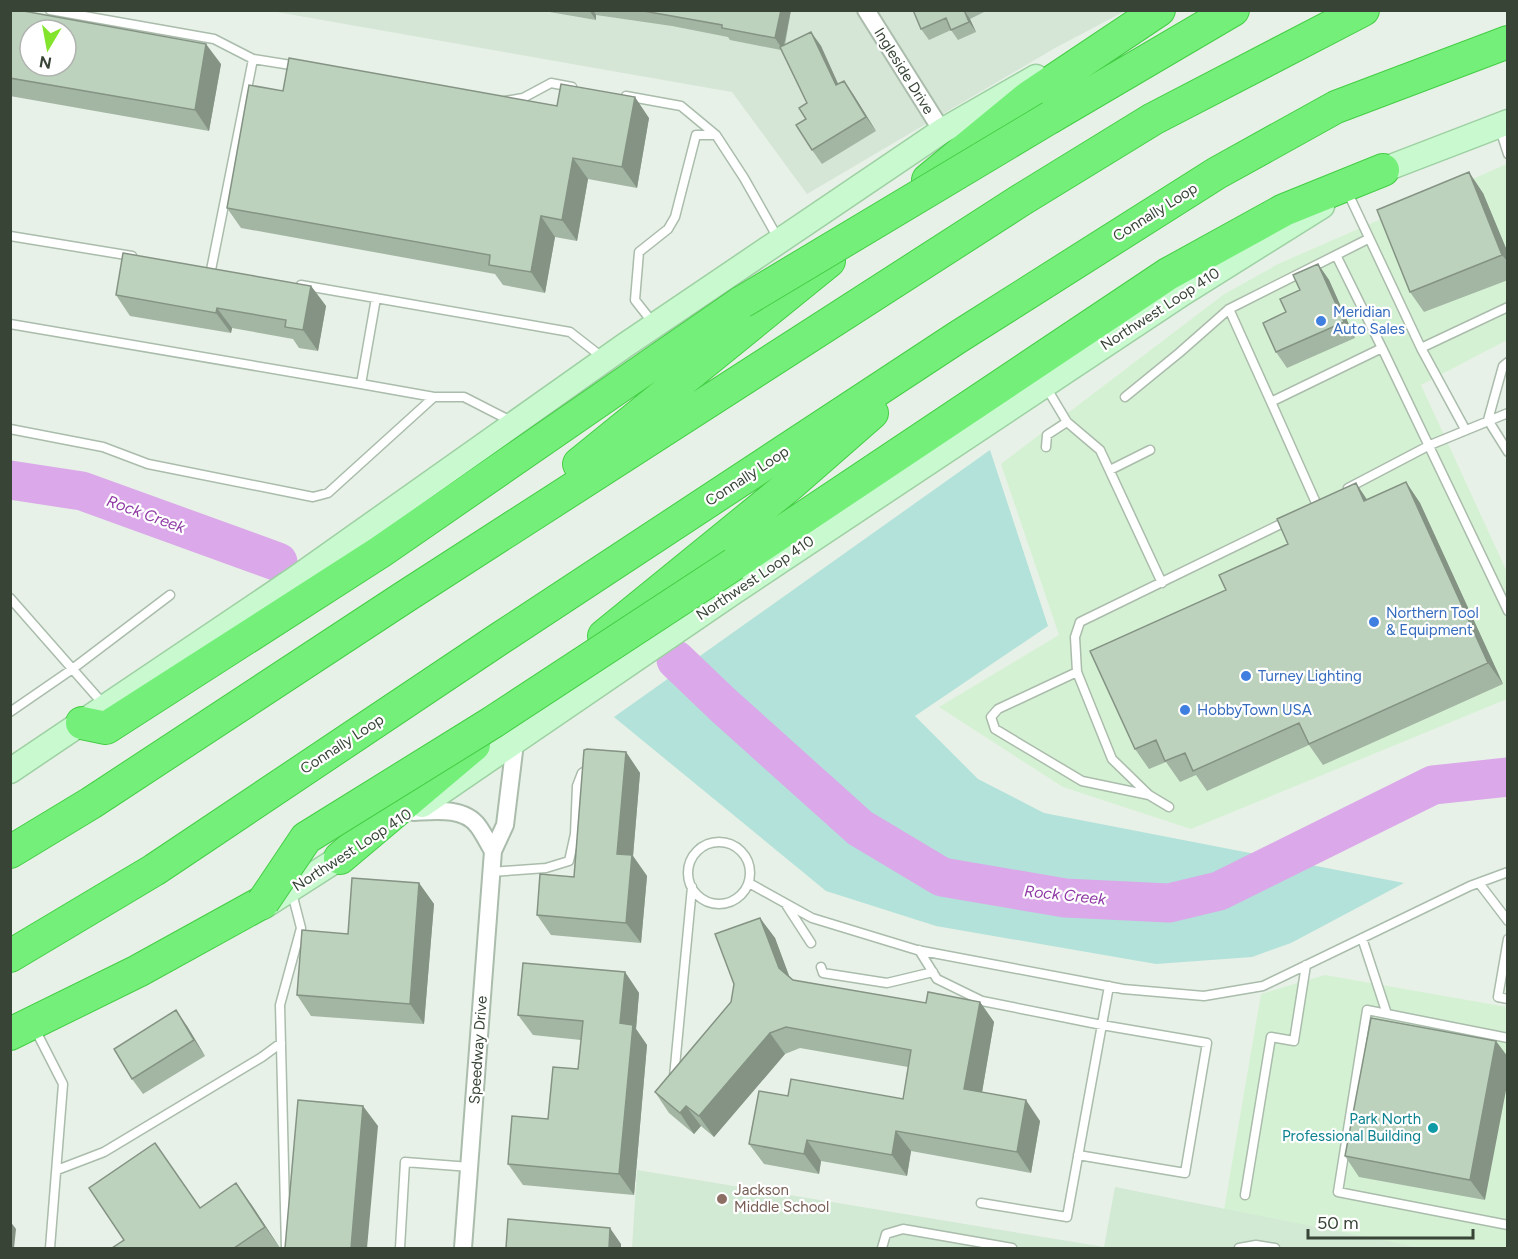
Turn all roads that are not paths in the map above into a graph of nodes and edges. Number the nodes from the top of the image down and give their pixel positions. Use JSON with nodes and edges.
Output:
{"nodes":[{"id":1,"x":50,"y":10,"type":"edge"},
{"id":2,"x":866,"y":10,"type":"edge"},
{"id":3,"x":1153,"y":10,"type":"edge"},
{"id":4,"x":1159,"y":10,"type":"edge"},
{"id":5,"x":1233,"y":10,"type":"edge"},
{"id":6,"x":1363,"y":10,"type":"edge"},
{"id":7,"x":1508,"y":42,"type":"edge"},
{"id":8,"x":253,"y":59,"type":"junction"},
{"id":9,"x":302,"y":66,"type":"edge"},
{"id":10,"x":579,"y":88,"type":"edge"},
{"id":11,"x":613,"y":94,"type":"edge"},
{"id":12,"x":490,"y":100,"type":"edge"},
{"id":13,"x":1503,"y":124,"type":"edge"},
{"id":14,"x":942,"y":131,"type":"junction"},
{"id":15,"x":716,"y":135,"type":"junction"},
{"id":16,"x":1508,"y":154,"type":"edge"},
{"id":17,"x":1383,"y":170,"type":"junction"},
{"id":18,"x":1347,"y":191,"type":"junction"},
{"id":19,"x":10,"y":236,"type":"edge"},
{"id":20,"x":1368,"y":239,"type":"junction"},
{"id":21,"x":781,"y":242,"type":"junction"},
{"id":22,"x":1336,"y":255,"type":"junction"},
{"id":23,"x":140,"y":258,"type":"edge"},
{"id":24,"x":199,"y":268,"type":"edge"},
{"id":25,"x":211,"y":270,"type":"junction"},
{"id":26,"x":223,"y":272,"type":"edge"},
{"id":27,"x":294,"y":284,"type":"edge"},
{"id":28,"x":376,"y":298,"type":"junction"},
{"id":29,"x":1508,"y":308,"type":"edge"},
{"id":30,"x":1229,"y":309,"type":"junction"},
{"id":31,"x":10,"y":324,"type":"edge"},
{"id":32,"x":656,"y":325,"type":"junction"},
{"id":33,"x":958,"y":337,"type":"junction"},
{"id":34,"x":1382,"y":348,"type":"junction"},
{"id":35,"x":1421,"y":348,"type":"junction"},
{"id":36,"x":605,"y":360,"type":"junction"},
{"id":37,"x":1508,"y":362,"type":"edge"},
{"id":38,"x":362,"y":384,"type":"junction"},
{"id":39,"x":1044,"y":386,"type":"junction"},
{"id":40,"x":1125,"y":396,"type":"dead end"},
{"id":41,"x":434,"y":397,"type":"junction"},
{"id":42,"x":1271,"y":402,"type":"junction"},
{"id":43,"x":1508,"y":413,"type":"edge"},
{"id":44,"x":1488,"y":420,"type":"junction"},
{"id":45,"x":1067,"y":422,"type":"junction"},
{"id":46,"x":515,"y":423,"type":"junction"},
{"id":47,"x":10,"y":429,"type":"edge"},
{"id":48,"x":1465,"y":429,"type":"junction"},
{"id":49,"x":1430,"y":445,"type":"junction"},
{"id":50,"x":1046,"y":447,"type":"dead end"},
{"id":51,"x":1150,"y":450,"type":"dead end"},
{"id":52,"x":1508,"y":452,"type":"edge"},
{"id":53,"x":1110,"y":470,"type":"junction"},
{"id":54,"x":1336,"y":495,"type":"edge"},
{"id":55,"x":1326,"y":500,"type":"edge"},
{"id":56,"x":1317,"y":505,"type":"junction"},
{"id":57,"x":1307,"y":510,"type":"edge"},
{"id":58,"x":1298,"y":515,"type":"edge"},
{"id":59,"x":457,"y":564,"type":"junction"},
{"id":60,"x":1161,"y":583,"type":"junction"},
{"id":61,"x":170,"y":595,"type":"dead end"},
{"id":62,"x":10,"y":598,"type":"edge"},
{"id":63,"x":1508,"y":611,"type":"edge"},
{"id":64,"x":71,"y":670,"type":"junction"},
{"id":65,"x":1077,"y":672,"type":"junction"},
{"id":66,"x":10,"y":712,"type":"edge"},
{"id":67,"x":94,"y":715,"type":"junction"},
{"id":68,"x":514,"y":743,"type":"junction"},
{"id":69,"x":598,"y":764,"type":"edge"},
{"id":70,"x":12,"y":767,"type":"edge"},
{"id":71,"x":1149,"y":795,"type":"junction"},
{"id":72,"x":1169,"y":807,"type":"dead end"},
{"id":73,"x":412,"y":812,"type":"junction"},
{"id":74,"x":493,"y":851,"type":"junction"},
{"id":75,"x":10,"y":852,"type":"edge"},
{"id":76,"x":340,"y":858,"type":"junction"},
{"id":77,"x":491,"y":872,"type":"junction"},
{"id":78,"x":1508,"y":872,"type":"edge"},
{"id":79,"x":748,"y":883,"type":"junction"},
{"id":80,"x":1479,"y":883,"type":"junction"},
{"id":81,"x":692,"y":887,"type":"junction"},
{"id":82,"x":291,"y":889,"type":"junction"},
{"id":83,"x":785,"y":903,"type":"junction"},
{"id":84,"x":1508,"y":921,"type":"edge"},
{"id":85,"x":1362,"y":938,"type":"junction"},
{"id":86,"x":1508,"y":939,"type":"edge"},
{"id":87,"x":811,"y":943,"type":"dead end"},
{"id":88,"x":919,"y":950,"type":"junction"},
{"id":89,"x":10,"y":956,"type":"edge"},
{"id":90,"x":1306,"y":964,"type":"junction"},
{"id":91,"x":821,"y":967,"type":"dead end"},
{"id":92,"x":933,"y":972,"type":"junction"},
{"id":93,"x":1108,"y":986,"type":"junction"},
{"id":94,"x":1508,"y":999,"type":"edge"},
{"id":95,"x":1387,"y":1014,"type":"junction"},
{"id":96,"x":1102,"y":1025,"type":"junction"},
{"id":97,"x":24,"y":1035,"type":"edge"},
{"id":98,"x":1508,"y":1038,"type":"edge"},
{"id":99,"x":281,"y":1043,"type":"junction"},
{"id":100,"x":10,"y":1050,"type":"edge"},
{"id":101,"x":674,"y":1077,"type":"edge"},
{"id":102,"x":1078,"y":1155,"type":"junction"},
{"id":103,"x":470,"y":1167,"type":"junction"},
{"id":104,"x":57,"y":1170,"type":"junction"},
{"id":105,"x":1245,"y":1195,"type":"dead end"},
{"id":106,"x":981,"y":1203,"type":"dead end"},
{"id":107,"x":1508,"y":1225,"type":"edge"},
{"id":108,"x":50,"y":1248,"type":"edge"},
{"id":109,"x":286,"y":1248,"type":"edge"},
{"id":110,"x":400,"y":1248,"type":"edge"},
{"id":111,"x":463,"y":1248,"type":"edge"},
{"id":112,"x":882,"y":1248,"type":"edge"},
{"id":113,"x":1012,"y":1248,"type":"edge"},
{"id":114,"x":1239,"y":1248,"type":"edge"},
{"id":115,"x":1275,"y":1248,"type":"edge"}],
"edges":[{"from":1,"to":8,"type":"lane"},
{"from":2,"to":14,"type":"street","name":"Ingleside Drive"},
{"from":3,"to":14,"type":"main road"},
{"from":4,"to":59,"type":"highway"},
{"from":5,"to":67,"type":"highway","bridge":true},
{"from":6,"to":59,"type":"highway"},
{"from":7,"to":33,"type":"highway","name":"Connally Loop"},
{"from":8,"to":9,"type":"lane"},
{"from":8,"to":25,"type":"lane"},
{"from":10,"to":12,"type":"lane"},
{"from":11,"to":15,"type":"lane"},
{"from":13,"to":16,"type":"lane"},
{"from":13,"to":17,"type":"main road","name":"Northwest Loop 410"},
{"from":14,"to":21,"type":"main road"},
{"from":15,"to":21,"type":"lane"},
{"from":15,"to":32,"type":"lane"},
{"from":17,"to":18,"type":"main road","name":"Northwest Loop 410"},
{"from":17,"to":97,"type":"highway","bridge":true},
{"from":18,"to":20,"type":"lane"},
{"from":18,"to":39,"type":"main road","name":"Northwest Loop 410"},
{"from":19,"to":23,"type":"lane"},
{"from":20,"to":22,"type":"lane"},
{"from":20,"to":35,"type":"lane"},
{"from":21,"to":32,"type":"main road"},
{"from":22,"to":30,"type":"lane"},
{"from":22,"to":34,"type":"lane"},
{"from":24,"to":25,"type":"lane"},
{"from":25,"to":26,"type":"lane"},
{"from":27,"to":28,"type":"lane"},
{"from":28,"to":36,"type":"lane"},
{"from":28,"to":38,"type":"lane"},
{"from":29,"to":35,"type":"lane"},
{"from":30,"to":40,"type":"lane"},
{"from":30,"to":42,"type":"lane"},
{"from":31,"to":38,"type":"lane"},
{"from":32,"to":36,"type":"main road"},
{"from":33,"to":76,"type":"highway"},
{"from":33,"to":89,"type":"highway","name":"Connally Loop"},
{"from":34,"to":42,"type":"lane"},
{"from":34,"to":49,"type":"lane"},
{"from":35,"to":48,"type":"lane"},
{"from":36,"to":46,"type":"main road"},
{"from":37,"to":44,"type":"lane"},
{"from":38,"to":41,"type":"lane"},
{"from":39,"to":45,"type":"lane"},
{"from":39,"to":68,"type":"main road","name":"Northwest Loop 410"},
{"from":41,"to":46,"type":"lane"},
{"from":41,"to":47,"type":"lane"},
{"from":42,"to":56,"type":"lane"},
{"from":43,"to":44,"type":"lane"},
{"from":44,"to":48,"type":"lane"},
{"from":44,"to":52,"type":"lane"},
{"from":45,"to":50,"type":"lane"},
{"from":45,"to":53,"type":"lane"},
{"from":46,"to":67,"type":"main road"},
{"from":48,"to":49,"type":"lane"},
{"from":49,"to":54,"type":"lane"},
{"from":49,"to":63,"type":"lane"},
{"from":51,"to":53,"type":"lane"},
{"from":53,"to":60,"type":"lane"},
{"from":55,"to":56,"type":"lane"},
{"from":56,"to":57,"type":"lane"},
{"from":58,"to":60,"type":"lane"},
{"from":59,"to":75,"type":"highway"},
{"from":60,"to":65,"type":"lane"},
{"from":61,"to":64,"type":"lane"},
{"from":62,"to":64,"type":"lane"},
{"from":64,"to":66,"type":"lane"},
{"from":64,"to":67,"type":"lane"},
{"from":65,"to":71,"type":"lane"},
{"from":65,"to":71,"type":"lane"},
{"from":67,"to":70,"type":"main road"},
{"from":68,"to":73,"type":"main road","name":"Northwest Loop 410"},
{"from":68,"to":74,"type":"street","name":"Speedway Drive"},
{"from":69,"to":77,"type":"lane"},
{"from":71,"to":72,"type":"lane"},
{"from":73,"to":74,"type":"street"},
{"from":73,"to":76,"type":"main road","name":"Northwest Loop 410"},
{"from":74,"to":77,"type":"street","name":"Speedway Drive"},
{"from":76,"to":82,"type":"main road","name":"Northwest Loop 410"},
{"from":77,"to":103,"type":"street","name":"Speedway Drive"},
{"from":78,"to":80,"type":"lane"},
{"from":79,"to":81,"type":"lane"},
{"from":79,"to":81,"type":"lane"},
{"from":79,"to":83,"type":"lane"},
{"from":80,"to":84,"type":"lane"},
{"from":80,"to":85,"type":"lane"},
{"from":81,"to":101,"type":"lane"},
{"from":82,"to":97,"type":"main road","name":"Northwest Loop 410"},
{"from":82,"to":99,"type":"lane"},
{"from":83,"to":87,"type":"lane"},
{"from":83,"to":88,"type":"lane"},
{"from":85,"to":90,"type":"lane"},
{"from":85,"to":95,"type":"lane"},
{"from":86,"to":94,"type":"lane"},
{"from":88,"to":92,"type":"lane"},
{"from":88,"to":93,"type":"lane"},
{"from":90,"to":93,"type":"lane"},
{"from":90,"to":105,"type":"lane"},
{"from":91,"to":92,"type":"lane"},
{"from":92,"to":96,"type":"lane"},
{"from":93,"to":96,"type":"lane"},
{"from":95,"to":98,"type":"lane"},
{"from":95,"to":107,"type":"lane"},
{"from":96,"to":102,"type":"lane"},
{"from":96,"to":102,"type":"lane"},
{"from":97,"to":100,"type":"main road","name":"Northwest Loop 410"},
{"from":97,"to":104,"type":"lane"},
{"from":99,"to":104,"type":"lane"},
{"from":99,"to":109,"type":"lane"},
{"from":102,"to":106,"type":"lane"},
{"from":103,"to":110,"type":"lane"},
{"from":103,"to":111,"type":"street","name":"Speedway Drive"},
{"from":104,"to":108,"type":"lane"},
{"from":112,"to":113,"type":"lane"},
{"from":114,"to":115,"type":"lane"}]}
